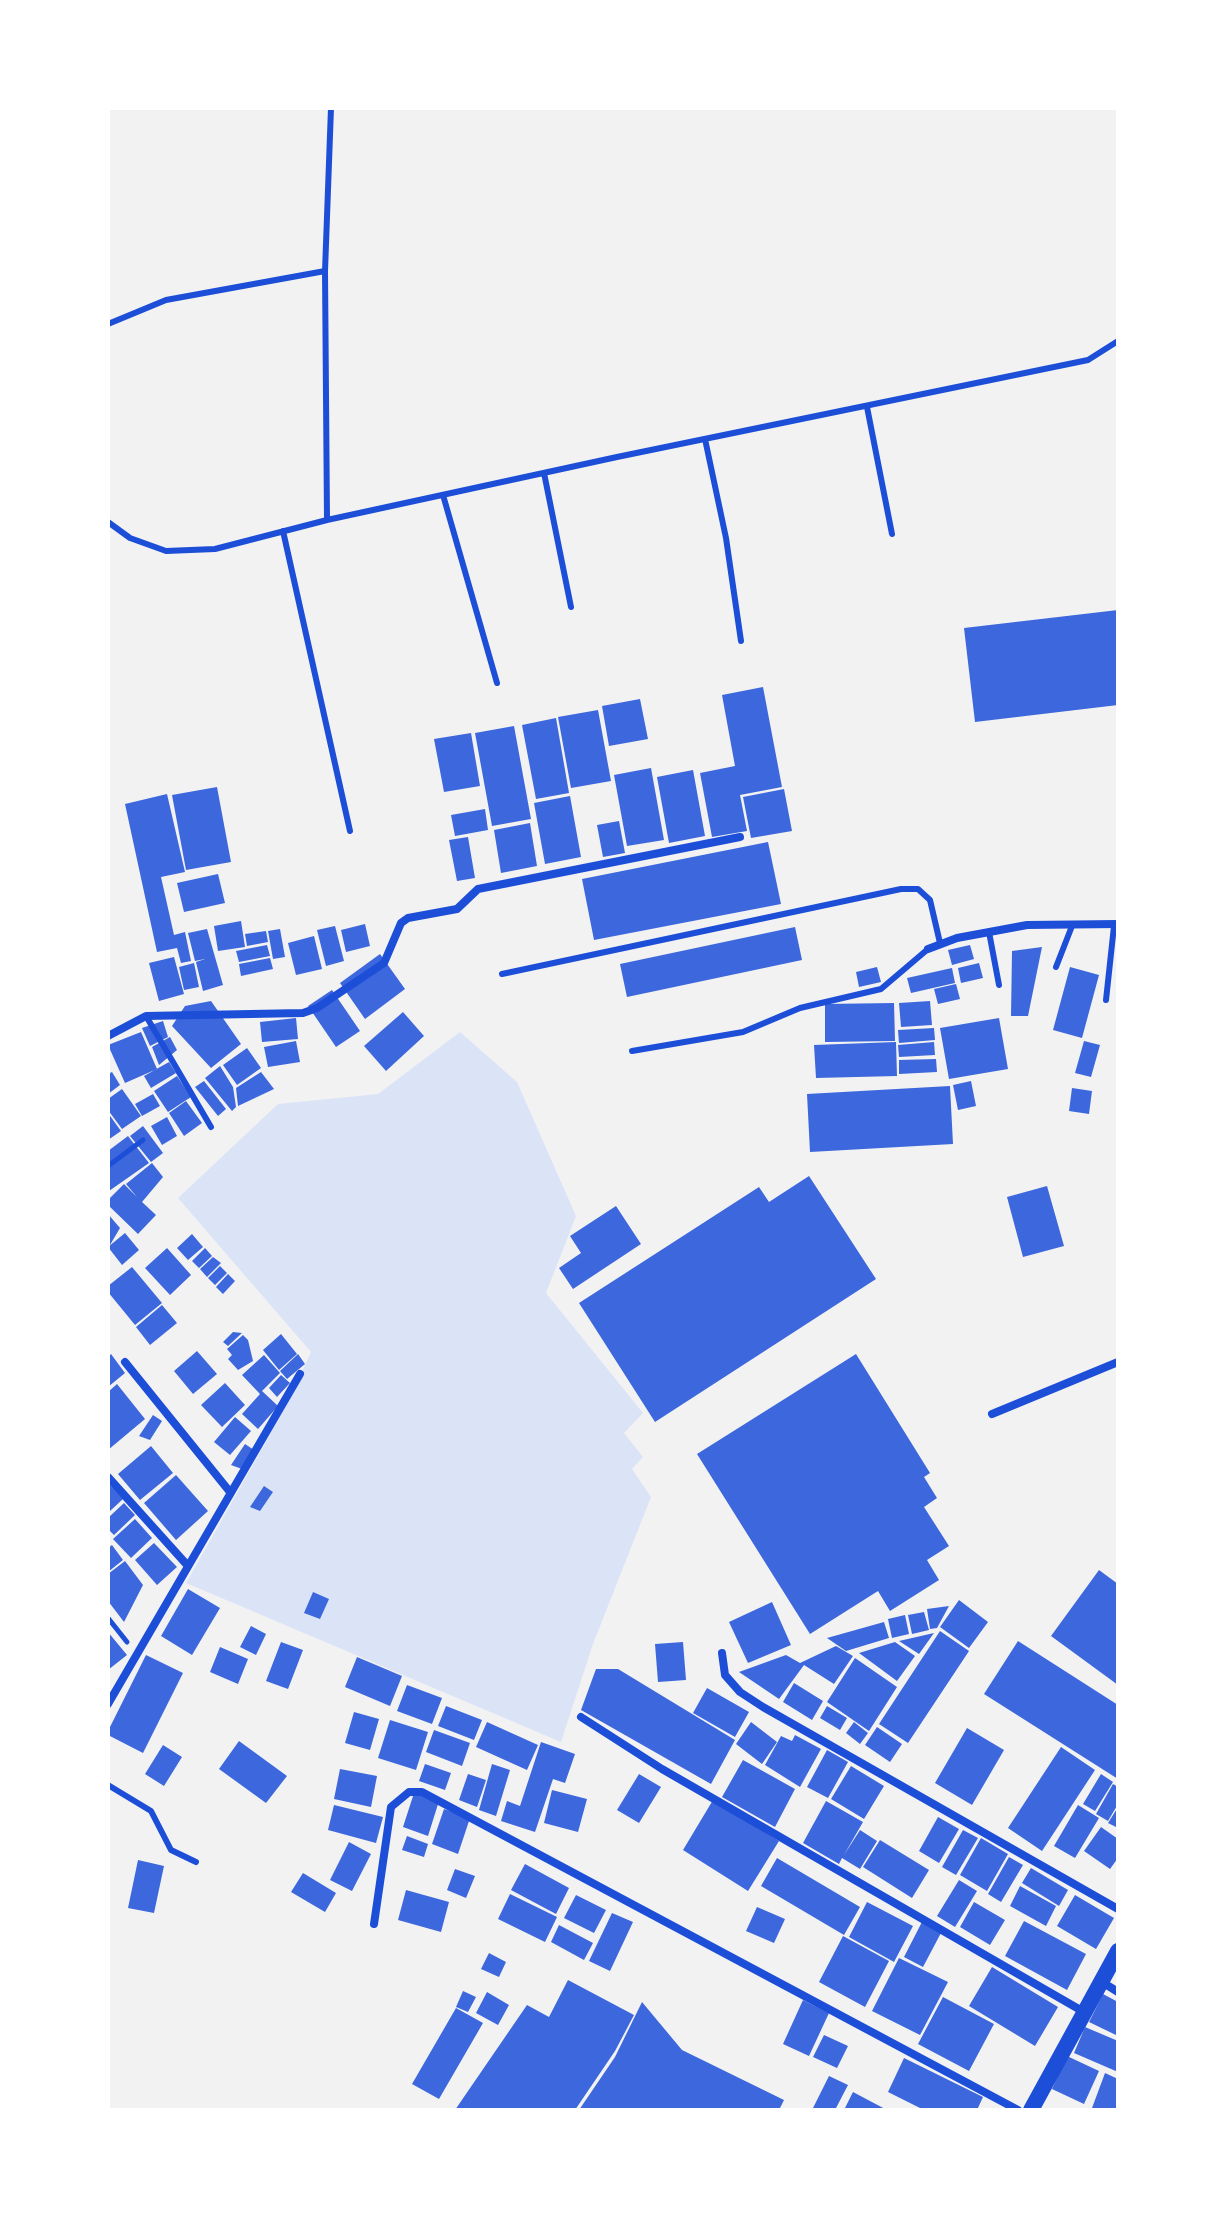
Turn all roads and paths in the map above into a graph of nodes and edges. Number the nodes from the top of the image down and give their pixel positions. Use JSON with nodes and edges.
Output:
{"nodes":[{"id":1,"x":331,"y":108,"type":"edge"},
{"id":2,"x":325,"y":271,"type":"junction"},
{"id":3,"x":108,"y":324,"type":"edge"},
{"id":4,"x":1118,"y":341,"type":"edge"},
{"id":5,"x":867,"y":407,"type":"junction"},
{"id":6,"x":705,"y":439,"type":"junction"},
{"id":7,"x":544,"y":473,"type":"junction"},
{"id":8,"x":443,"y":495,"type":"junction"},
{"id":9,"x":327,"y":520,"type":"junction"},
{"id":10,"x":108,"y":522,"type":"edge"},
{"id":11,"x":118,"y":531,"type":"junction"},
{"id":12,"x":283,"y":531,"type":"junction"},
{"id":13,"x":108,"y":534,"type":"edge"},
{"id":14,"x":892,"y":534,"type":"dead end"},
{"id":15,"x":571,"y":607,"type":"dead end"},
{"id":16,"x":741,"y":641,"type":"dead end"},
{"id":17,"x":497,"y":683,"type":"dead end"},
{"id":18,"x":350,"y":831,"type":"dead end"},
{"id":19,"x":740,"y":837,"type":"dead end"},
{"id":20,"x":1116,"y":925,"type":"edge"},
{"id":21,"x":1072,"y":926,"type":"junction"},
{"id":22,"x":989,"y":932,"type":"junction"},
{"id":23,"x":940,"y":943,"type":"junction"},
{"id":24,"x":928,"y":949,"type":"joint"},
{"id":25,"x":1056,"y":967,"type":"dead end"},
{"id":26,"x":502,"y":974,"type":"dead end"},
{"id":27,"x":999,"y":985,"type":"dead end"},
{"id":28,"x":1106,"y":1000,"type":"dead end"},
{"id":29,"x":146,"y":1016,"type":"junction"},
{"id":30,"x":108,"y":1036,"type":"edge"},
{"id":31,"x":632,"y":1051,"type":"dead end"},
{"id":32,"x":211,"y":1127,"type":"dead end"},
{"id":33,"x":143,"y":1140,"type":"dead end"},
{"id":34,"x":108,"y":1166,"type":"edge"},
{"id":35,"x":125,"y":1362,"type":"dead end"},
{"id":36,"x":1118,"y":1362,"type":"edge"},
{"id":37,"x":300,"y":1374,"type":"dead end"},
{"id":38,"x":992,"y":1414,"type":"dead end"},
{"id":39,"x":108,"y":1477,"type":"edge"},
{"id":40,"x":230,"y":1492,"type":"junction"},
{"id":41,"x":188,"y":1566,"type":"junction"},
{"id":42,"x":108,"y":1618,"type":"edge"},
{"id":43,"x":136,"y":1653,"type":"junction"},
{"id":44,"x":722,"y":1653,"type":"dead end"},
{"id":45,"x":108,"y":1704,"type":"edge"},
{"id":46,"x":581,"y":1717,"type":"dead end"},
{"id":47,"x":108,"y":1785,"type":"edge"},
{"id":48,"x":196,"y":1862,"type":"dead end"},
{"id":49,"x":1118,"y":1909,"type":"edge"},
{"id":50,"x":374,"y":1924,"type":"dead end"},
{"id":51,"x":1118,"y":1951,"type":"edge"},
{"id":52,"x":1102,"y":1982,"type":"junction"},
{"id":53,"x":1118,"y":1992,"type":"edge"},
{"id":54,"x":1084,"y":2012,"type":"junction"},
{"id":55,"x":1018,"y":2110,"type":"edge"},
{"id":56,"x":1031,"y":2110,"type":"edge"}],
"edges":[{"from":1,"to":2,"type":"lane"},
{"from":2,"to":3,"type":"lane"},
{"from":2,"to":9,"type":"lane"},
{"from":4,"to":5,"type":"lane"},
{"from":5,"to":6,"type":"lane"},
{"from":5,"to":14,"type":"lane"},
{"from":6,"to":7,"type":"lane"},
{"from":6,"to":16,"type":"lane"},
{"from":7,"to":8,"type":"lane"},
{"from":7,"to":15,"type":"lane"},
{"from":8,"to":9,"type":"lane"},
{"from":8,"to":17,"type":"lane"},
{"from":9,"to":12,"type":"lane"},
{"from":10,"to":11,"type":"lane"},
{"from":11,"to":12,"type":"lane"},
{"from":11,"to":13,"type":"lane"},
{"from":12,"to":18,"type":"lane"},
{"from":19,"to":29,"type":"street"},
{"from":20,"to":21,"type":"street"},
{"from":20,"to":28,"type":"lane"},
{"from":21,"to":22,"type":"street"},
{"from":21,"to":25,"type":"lane"},
{"from":22,"to":23,"type":"street"},
{"from":22,"to":27,"type":"lane"},
{"from":23,"to":24,"type":"street"},
{"from":23,"to":26,"type":"lane"},
{"from":24,"to":31,"type":"lane"},
{"from":29,"to":30,"type":"street"},
{"from":29,"to":32,"type":"lane"},
{"from":33,"to":34,"type":"path"},
{"from":35,"to":40,"type":"street"},
{"from":36,"to":38,"type":"street"},
{"from":37,"to":40,"type":"street"},
{"from":39,"to":41,"type":"street"},
{"from":40,"to":41,"type":"street"},
{"from":41,"to":43,"type":"street"},
{"from":42,"to":43,"type":"path"},
{"from":43,"to":45,"type":"street"},
{"from":44,"to":49,"type":"street"},
{"from":46,"to":54,"type":"street"},
{"from":47,"to":48,"type":"lane"},
{"from":50,"to":55,"type":"street"},
{"from":51,"to":52,"type":"main road"},
{"from":52,"to":53,"type":"street"},
{"from":52,"to":54,"type":"main road"},
{"from":54,"to":56,"type":"main road"}]}
